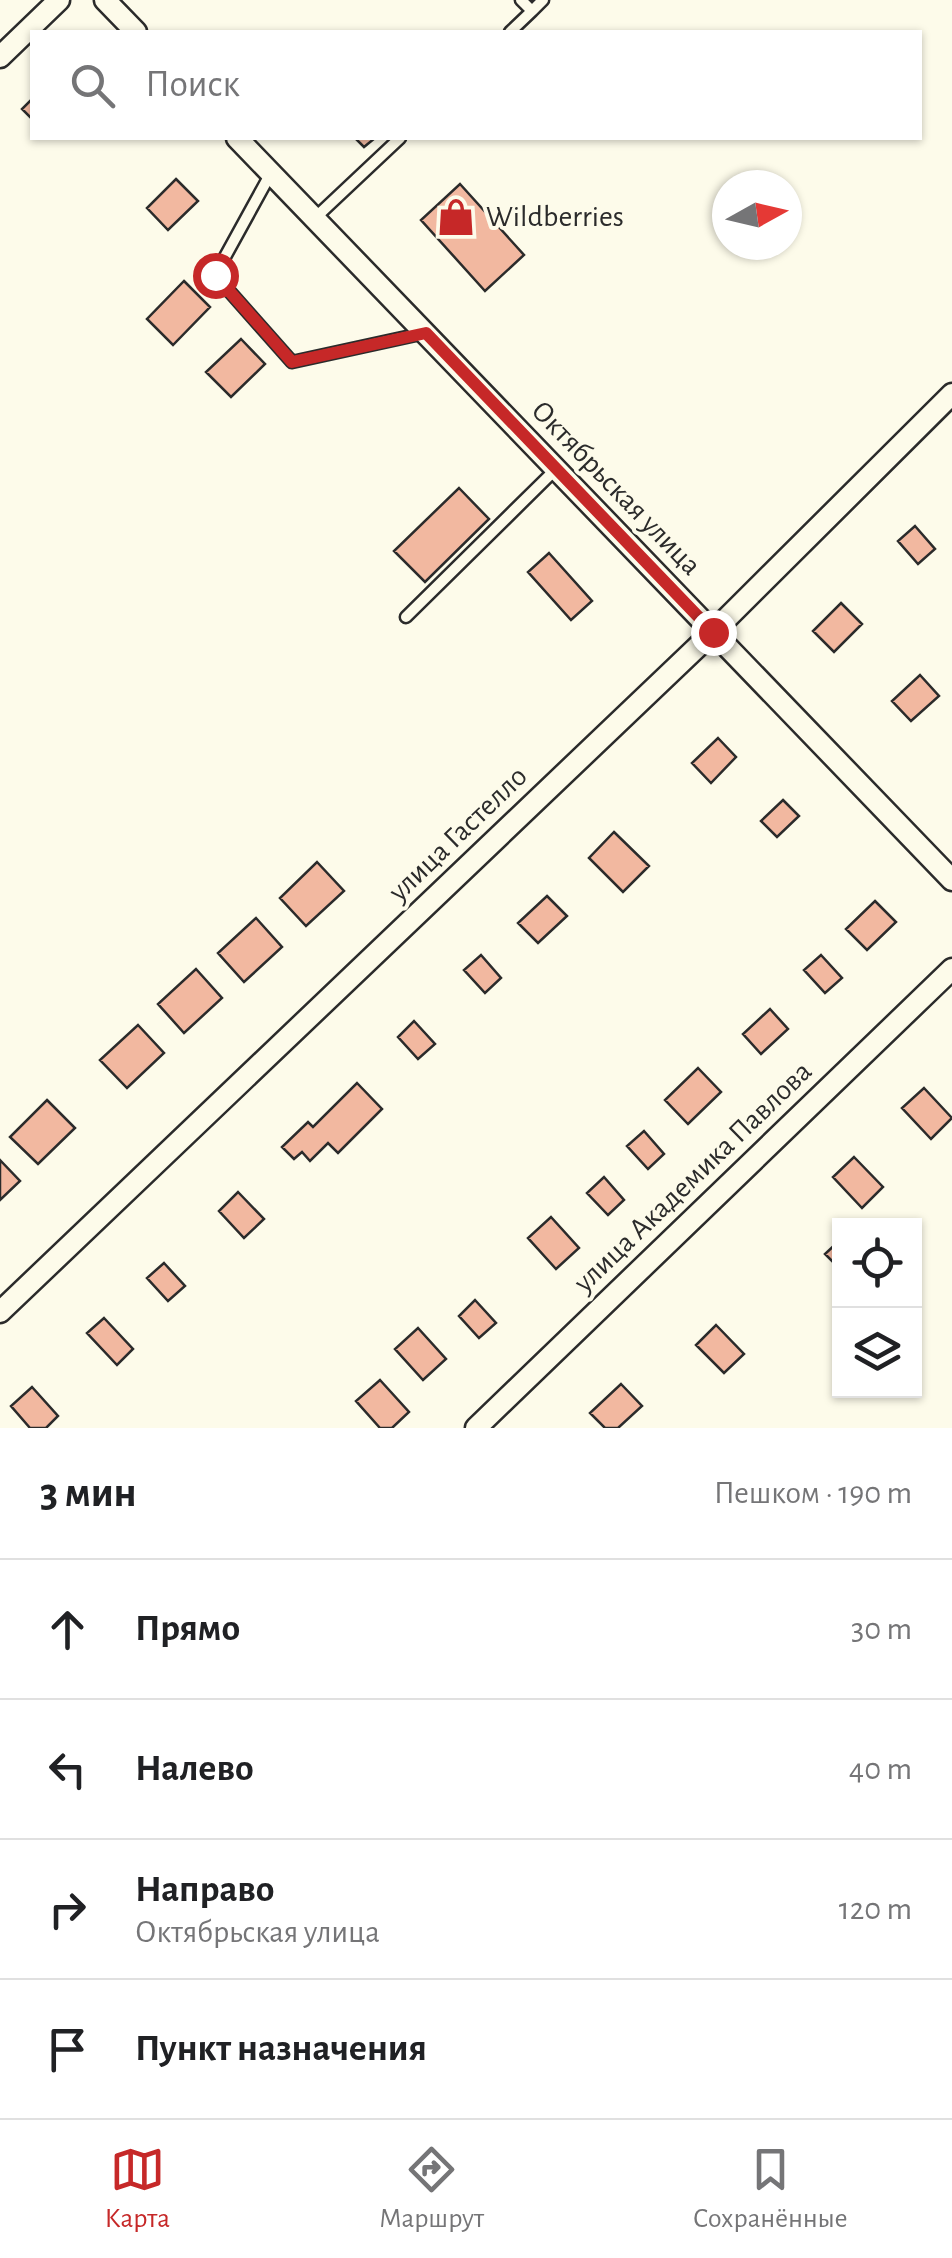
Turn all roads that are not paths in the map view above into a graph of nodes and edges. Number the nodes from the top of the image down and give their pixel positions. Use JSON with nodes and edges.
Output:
{"nodes":[{"id":1,"x":58,"y":0,"type":"edge"},
{"id":2,"x":105,"y":0,"type":"edge"},
{"id":3,"x":521,"y":0,"type":"edge"},
{"id":4,"x":543,"y":0,"type":"edge"},
{"id":5,"x":532,"y":11,"type":"junction"},
{"id":6,"x":134,"y":30,"type":"edge"},
{"id":7,"x":512,"y":30,"type":"edge"},
{"id":8,"x":0,"y":57,"type":"edge"},
{"id":9,"x":239,"y":140,"type":"edge"},
{"id":10,"x":398,"y":140,"type":"edge"},
{"id":11,"x":271,"y":172,"type":"junction"},
{"id":12,"x":315,"y":218,"type":"junction"},
{"id":13,"x":426,"y":333,"type":"junction"},
{"id":14,"x":952,"y":394,"type":"edge"},
{"id":15,"x":556,"y":469,"type":"junction"},
{"id":16,"x":406,"y":617,"type":"dead end"},
{"id":17,"x":713,"y":632,"type":"junction"},
{"id":18,"x":952,"y":880,"type":"edge"},
{"id":19,"x":952,"y":969,"type":"edge"},
{"id":20,"x":0,"y":1312,"type":"edge"},
{"id":21,"x":476,"y":1428,"type":"edge"}],
"edges":[{"from":1,"to":8,"type":"street"},
{"from":2,"to":6,"type":"street"},
{"from":3,"to":5,"type":"lane"},
{"from":4,"to":5,"type":"lane"},
{"from":5,"to":7,"type":"lane"},
{"from":9,"to":11,"type":"street","name":"Октябрьская улица"},
{"from":10,"to":12,"type":"lane"},
{"from":11,"to":12,"type":"street","name":"Октябрьская улица"},
{"from":11,"to":13,"type":"lane"},
{"from":12,"to":13,"type":"street","name":"Октябрьская улица"},
{"from":13,"to":15,"type":"street","name":"Октябрьская улица"},
{"from":14,"to":17,"type":"street","name":"улица Гастелло"},
{"from":15,"to":16,"type":"lane"},
{"from":15,"to":17,"type":"street","name":"Октябрьская улица"},
{"from":17,"to":18,"type":"street","name":"Октябрьская улица"},
{"from":17,"to":20,"type":"street","name":"улица Гастелло"},
{"from":19,"to":21,"type":"street","name":"улица Академика Павлова"}]}
